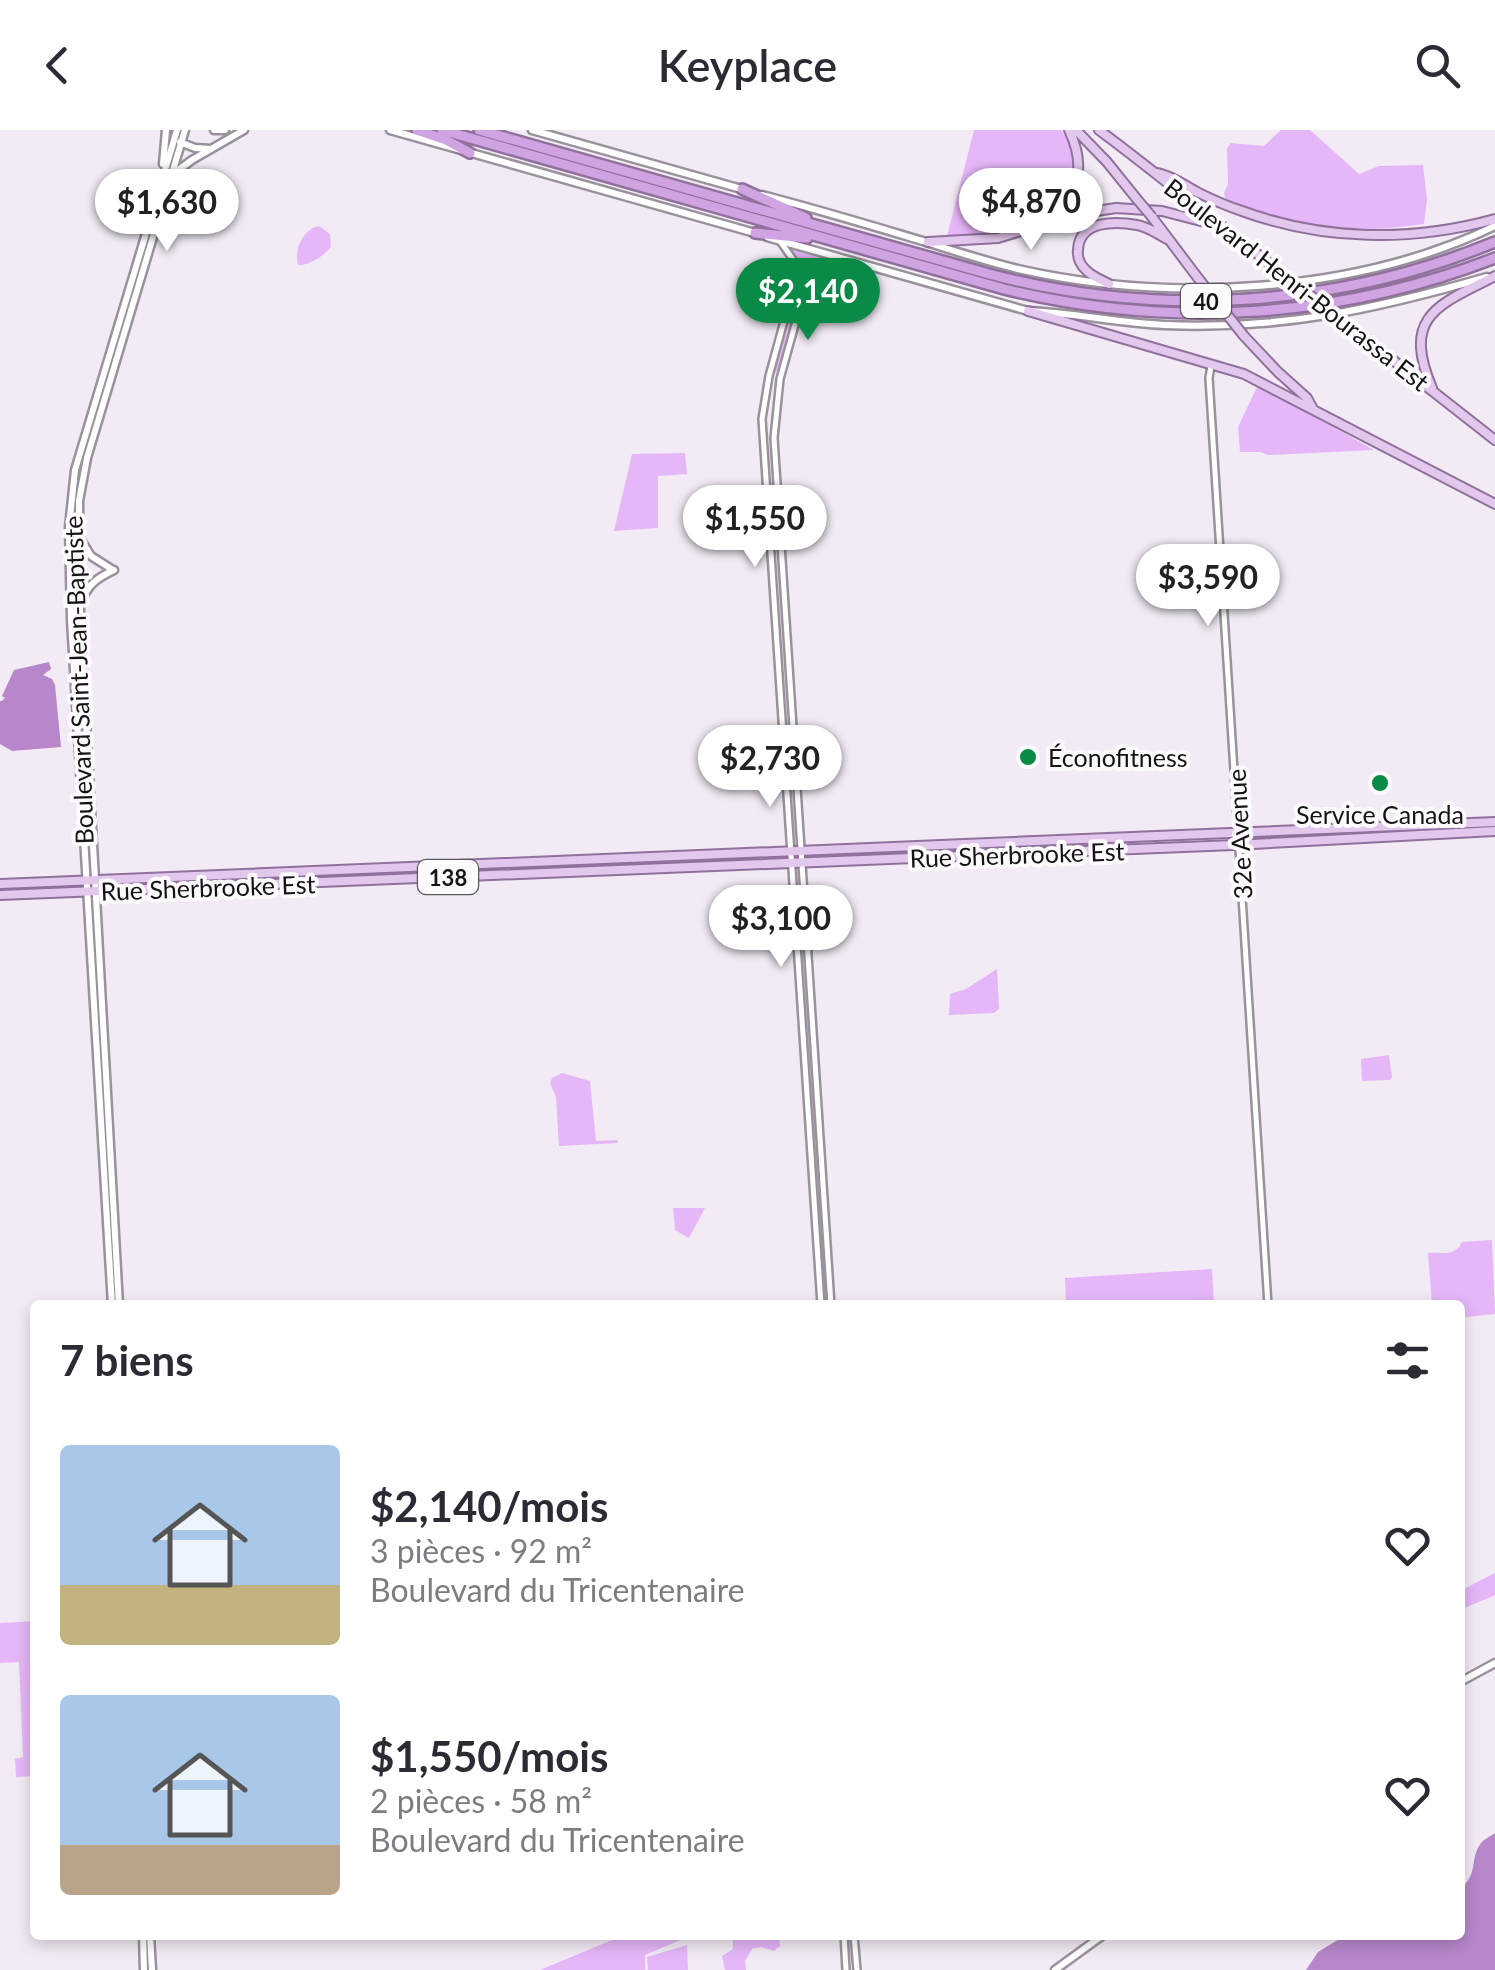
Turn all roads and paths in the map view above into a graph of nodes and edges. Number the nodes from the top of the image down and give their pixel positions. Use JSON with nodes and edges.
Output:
{"nodes":[{"id":1,"x":166,"y":130,"type":"edge"},
{"id":2,"x":214,"y":130,"type":"edge"},
{"id":3,"x":225,"y":130,"type":"edge"},
{"id":4,"x":244,"y":130,"type":"edge"},
{"id":5,"x":390,"y":130,"type":"edge"},
{"id":6,"x":417,"y":130,"type":"edge"},
{"id":7,"x":442,"y":130,"type":"edge"},
{"id":8,"x":479,"y":130,"type":"edge"},
{"id":9,"x":532,"y":130,"type":"edge"},
{"id":10,"x":1072,"y":130,"type":"edge"},
{"id":11,"x":1099,"y":130,"type":"edge"},
{"id":12,"x":180,"y":135,"type":"edge"},
{"id":13,"x":211,"y":149,"type":"junction"},
{"id":14,"x":470,"y":153,"type":"junction"},
{"id":15,"x":1157,"y":173,"type":"junction"},
{"id":16,"x":168,"y":174,"type":"junction"},
{"id":17,"x":742,"y":189,"type":"junction"},
{"id":18,"x":1495,"y":222,"type":"edge"},
{"id":19,"x":1042,"y":225,"type":"junction"},
{"id":20,"x":1220,"y":226,"type":"junction"},
{"id":21,"x":755,"y":233,"type":"junction"},
{"id":22,"x":841,"y":238,"type":"junction"},
{"id":23,"x":1167,"y":239,"type":"junction"},
{"id":24,"x":780,"y":241,"type":"junction"},
{"id":25,"x":928,"y":242,"type":"junction"},
{"id":26,"x":1495,"y":242,"type":"edge"},
{"id":27,"x":840,"y":258,"type":"junction"},
{"id":28,"x":1495,"y":258,"type":"edge"},
{"id":29,"x":1495,"y":275,"type":"edge"},
{"id":30,"x":1108,"y":284,"type":"junction"},
{"id":31,"x":1028,"y":312,"type":"junction"},
{"id":32,"x":1212,"y":363,"type":"junction"},
{"id":33,"x":769,"y":376,"type":"junction"},
{"id":34,"x":780,"y":379,"type":"junction"},
{"id":35,"x":1434,"y":392,"type":"junction"},
{"id":36,"x":1313,"y":409,"type":"junction"},
{"id":37,"x":1495,"y":440,"type":"edge"},
{"id":38,"x":1495,"y":504,"type":"edge"},
{"id":39,"x":78,"y":528,"type":"junction"},
{"id":40,"x":80,"y":614,"type":"junction"},
{"id":41,"x":80,"y":679,"type":"junction"},
{"id":42,"x":1495,"y":822,"type":"edge"},
{"id":43,"x":1495,"y":831,"type":"edge"},
{"id":44,"x":1239,"y":833,"type":"junction"},
{"id":45,"x":1118,"y":838,"type":"junction"},
{"id":46,"x":1067,"y":840,"type":"junction"},
{"id":47,"x":950,"y":845,"type":"junction"},
{"id":48,"x":1240,"y":845,"type":"junction"},
{"id":49,"x":888,"y":847,"type":"junction"},
{"id":50,"x":1117,"y":850,"type":"junction"},
{"id":51,"x":795,"y":851,"type":"junction"},
{"id":52,"x":1068,"y":852,"type":"junction"},
{"id":53,"x":944,"y":856,"type":"junction"},
{"id":54,"x":662,"y":857,"type":"junction"},
{"id":55,"x":619,"y":858,"type":"junction"},
{"id":56,"x":878,"y":859,"type":"junction"},
{"id":57,"x":510,"y":863,"type":"junction"},
{"id":58,"x":796,"y":863,"type":"junction"},
{"id":59,"x":468,"y":865,"type":"junction"},
{"id":60,"x":661,"y":868,"type":"junction"},
{"id":61,"x":620,"y":870,"type":"junction"},
{"id":62,"x":308,"y":872,"type":"junction"},
{"id":63,"x":510,"y":875,"type":"junction"},
{"id":64,"x":468,"y":876,"type":"junction"},
{"id":65,"x":277,"y":878,"type":"junction"},
{"id":66,"x":90,"y":881,"type":"junction"},
{"id":67,"x":184,"y":882,"type":"junction"},
{"id":68,"x":308,"y":882,"type":"junction"},
{"id":69,"x":0,"y":884,"type":"edge"},
{"id":70,"x":14,"y":889,"type":"junction"},
{"id":71,"x":91,"y":892,"type":"junction"},
{"id":72,"x":0,"y":894,"type":"edge"},
{"id":73,"x":115,"y":1300,"type":"edge"},
{"id":74,"x":821,"y":1300,"type":"edge"},
{"id":75,"x":830,"y":1300,"type":"edge"},
{"id":76,"x":1268,"y":1300,"type":"edge"},
{"id":77,"x":1495,"y":1663,"type":"edge"},
{"id":78,"x":1465,"y":1679,"type":"edge"},
{"id":79,"x":146,"y":1940,"type":"edge"},
{"id":80,"x":844,"y":1940,"type":"edge"},
{"id":81,"x":855,"y":1940,"type":"edge"},
{"id":82,"x":1097,"y":1940,"type":"edge"},
{"id":83,"x":856,"y":1952,"type":"junction"},
{"id":84,"x":845,"y":1953,"type":"junction"},
{"id":85,"x":148,"y":1970,"type":"edge"},
{"id":86,"x":846,"y":1970,"type":"edge"},
{"id":87,"x":856,"y":1970,"type":"edge"},
{"id":88,"x":1055,"y":1970,"type":"edge"}],
"edges":[{"from":1,"to":16,"type":"main road"},
{"from":2,"to":3,"type":"main road"},
{"from":4,"to":13,"type":"main road"},
{"from":5,"to":14,"type":"main road"},
{"from":6,"to":14,"type":"highway"},
{"from":7,"to":22,"type":"highway","number":"40"},
{"from":8,"to":22,"type":"highway","number":"40"},
{"from":9,"to":17,"type":"main road"},
{"from":10,"to":19,"type":"main road"},
{"from":10,"to":23,"type":"main road","name":"Boulevard Henri-Bourassa Est","bridge":true},
{"from":11,"to":15,"type":"main road","name":"Boulevard Henri-Bourassa Est"},
{"from":12,"to":13,"type":"main road"},
{"from":12,"to":16,"type":"main road","name":"Boulevard Saint-Jean-Baptiste"},
{"from":13,"to":16,"type":"main road"},
{"from":14,"to":21,"type":"main road"},
{"from":15,"to":18,"type":"main road"},
{"from":15,"to":20,"type":"main road","name":"Boulevard Henri-Bourassa Est"},
{"from":16,"to":39,"type":"main road","name":"Boulevard Saint-Jean-Baptiste"},
{"from":16,"to":41,"type":"main road","name":"Boulevard Saint-Jean-Baptiste"},
{"from":17,"to":22,"type":"highway"},
{"from":17,"to":25,"type":"main road"},
{"from":18,"to":30,"type":"main road"},
{"from":19,"to":20,"type":"main road"},
{"from":19,"to":25,"type":"main road"},
{"from":20,"to":35,"type":"main road","name":"Boulevard Henri-Bourassa Est","bridge":true},
{"from":21,"to":22,"type":"highway"},
{"from":21,"to":24,"type":"main road"},
{"from":22,"to":26,"type":"highway","number":"40"},
{"from":22,"to":28,"type":"highway","number":"40"},
{"from":23,"to":30,"type":"main road"},
{"from":23,"to":36,"type":"main road","name":"Boulevard Henri-Bourassa Est","bridge":true},
{"from":24,"to":27,"type":"main road"},
{"from":24,"to":33,"type":"street"},
{"from":25,"to":30,"type":"main road"},
{"from":27,"to":31,"type":"main road"},
{"from":27,"to":34,"type":"street"},
{"from":29,"to":31,"type":"main road"},
{"from":29,"to":35,"type":"main road"},
{"from":31,"to":32,"type":"main road"},
{"from":32,"to":36,"type":"main road"},
{"from":32,"to":44,"type":"street","name":"32e Avenue"},
{"from":33,"to":34,"type":"street"},
{"from":33,"to":51,"type":"street"},
{"from":34,"to":51,"type":"street"},
{"from":35,"to":37,"type":"main road","name":"Boulevard Henri-Bourassa Est"},
{"from":36,"to":38,"type":"main road","name":"Boulevard Henri-Bourassa Est"},
{"from":39,"to":40,"type":"main road","name":"Boulevard Saint-Jean-Baptiste"},
{"from":39,"to":40,"type":"main road"},
{"from":40,"to":41,"type":"main road","name":"Boulevard Saint-Jean-Baptiste"},
{"from":41,"to":66,"type":"main road","name":"Boulevard Saint-Jean-Baptiste"},
{"from":42,"to":44,"type":"main road","name":"Rue Sherbrooke Est","number":"138"},
{"from":43,"to":48,"type":"main road","name":"Rue Sherbrooke Est","number":"138"},
{"from":44,"to":45,"type":"main road","name":"Rue Sherbrooke Est","number":"138"},
{"from":44,"to":48,"type":"street","name":"32e Avenue"},
{"from":45,"to":46,"type":"main road","name":"Rue Sherbrooke Est","number":"138"},
{"from":45,"to":50,"type":"main road"},
{"from":46,"to":47,"type":"main road","name":"Rue Sherbrooke Est","number":"138"},
{"from":46,"to":52,"type":"main road"},
{"from":47,"to":49,"type":"main road","name":"Rue Sherbrooke Est","number":"138"},
{"from":47,"to":53,"type":"main road"},
{"from":48,"to":50,"type":"main road","name":"Rue Sherbrooke Est","number":"138"},
{"from":48,"to":76,"type":"street","name":"32e Avenue"},
{"from":49,"to":51,"type":"main road","name":"Rue Sherbrooke Est","number":"138"},
{"from":49,"to":56,"type":"main road"},
{"from":50,"to":52,"type":"main road","name":"Rue Sherbrooke Est","number":"138"},
{"from":51,"to":54,"type":"main road","name":"Rue Sherbrooke Est","number":"138"},
{"from":51,"to":58,"type":"street"},
{"from":52,"to":53,"type":"main road","name":"Rue Sherbrooke Est","number":"138"},
{"from":53,"to":56,"type":"main road","name":"Rue Sherbrooke Est","number":"138"},
{"from":54,"to":55,"type":"main road","name":"Rue Sherbrooke Est","number":"138"},
{"from":54,"to":60,"type":"main road"},
{"from":55,"to":57,"type":"main road","name":"Rue Sherbrooke Est","number":"138"},
{"from":55,"to":61,"type":"main road"},
{"from":56,"to":58,"type":"main road","name":"Rue Sherbrooke Est","number":"138"},
{"from":57,"to":59,"type":"main road","name":"Rue Sherbrooke Est","number":"138"},
{"from":57,"to":63,"type":"main road"},
{"from":58,"to":60,"type":"main road","name":"Rue Sherbrooke Est","number":"138"},
{"from":58,"to":74,"type":"street"},
{"from":58,"to":75,"type":"street"},
{"from":59,"to":62,"type":"main road","name":"Rue Sherbrooke Est","number":"138"},
{"from":59,"to":64,"type":"main road"},
{"from":60,"to":61,"type":"main road","name":"Rue Sherbrooke Est","number":"138"},
{"from":61,"to":63,"type":"main road","name":"Rue Sherbrooke Est","number":"138"},
{"from":62,"to":65,"type":"main road","name":"Rue Sherbrooke Est","number":"138"},
{"from":62,"to":68,"type":"main road"},
{"from":63,"to":64,"type":"main road","name":"Rue Sherbrooke Est","number":"138"},
{"from":64,"to":68,"type":"main road","name":"Rue Sherbrooke Est","number":"138"},
{"from":65,"to":67,"type":"main road","name":"Rue Sherbrooke Est","number":"138"},
{"from":65,"to":68,"type":"main road","name":"Rue Sherbrooke Est","number":"138"},
{"from":66,"to":67,"type":"main road","name":"Rue Sherbrooke Est","number":"138"},
{"from":66,"to":70,"type":"main road","name":"Rue Sherbrooke Est","number":"138"},
{"from":66,"to":71,"type":"main road","name":"Boulevard Saint-Jean-Baptiste"},
{"from":67,"to":71,"type":"main road","name":"Rue Sherbrooke Est","number":"138"},
{"from":69,"to":70,"type":"main road","name":"Rue Sherbrooke Est","number":"138"},
{"from":70,"to":71,"type":"main road","name":"Rue Sherbrooke Est","number":"138"},
{"from":70,"to":72,"type":"main road","name":"Rue Sherbrooke Est","number":"138"},
{"from":71,"to":73,"type":"main road","name":"Boulevard Saint-Jean-Baptiste"},
{"from":77,"to":78,"type":"main road"},
{"from":79,"to":85,"type":"main road"},
{"from":80,"to":84,"type":"street"},
{"from":81,"to":83,"type":"street"},
{"from":82,"to":88,"type":"main road"},
{"from":83,"to":84,"type":"street"},
{"from":83,"to":87,"type":"street"},
{"from":84,"to":86,"type":"street"}]}
